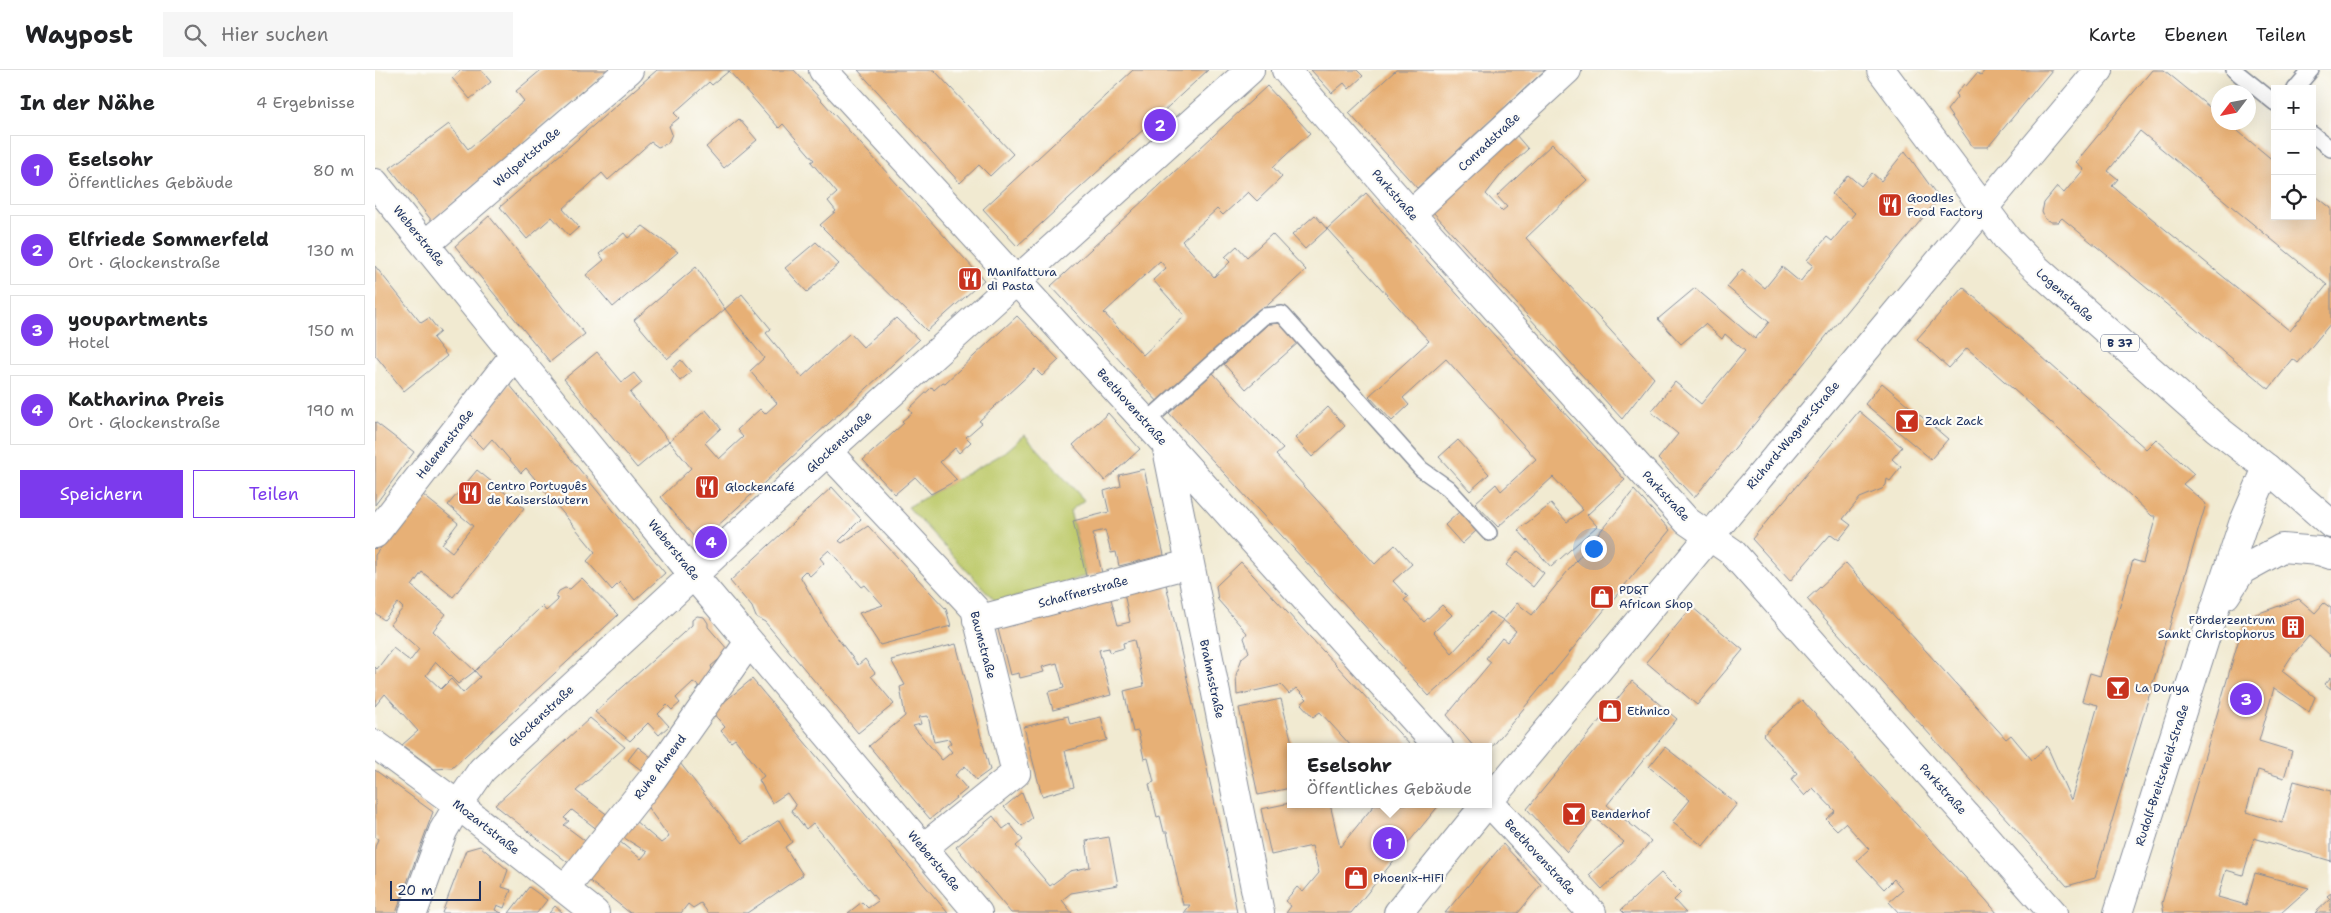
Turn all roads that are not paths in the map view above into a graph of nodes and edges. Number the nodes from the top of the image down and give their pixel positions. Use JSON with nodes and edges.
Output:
{"nodes":[{"id":1,"x":629,"y":70,"type":"edge"},
{"id":2,"x":823,"y":70,"type":"edge"},
{"id":3,"x":1250,"y":70,"type":"edge"},
{"id":4,"x":1286,"y":70,"type":"edge"},
{"id":5,"x":1567,"y":70,"type":"edge"},
{"id":6,"x":1881,"y":70,"type":"edge"},
{"id":7,"x":2099,"y":70,"type":"edge"},
{"id":8,"x":2234,"y":70,"type":"edge"},
{"id":9,"x":2311,"y":70,"type":"edge"},
{"id":10,"x":2298,"y":85,"type":"edge"},
{"id":11,"x":2271,"y":99,"type":"edge"},
{"id":12,"x":2316,"y":137,"type":"edge"},
{"id":13,"x":2331,"y":149,"type":"edge"},
{"id":14,"x":375,"y":183,"type":"edge"},
{"id":15,"x":1983,"y":207,"type":"junction"},
{"id":16,"x":1411,"y":214,"type":"junction"},
{"id":17,"x":425,"y":244,"type":"junction"},
{"id":18,"x":1017,"y":282,"type":"junction"},
{"id":19,"x":515,"y":354,"type":"junction"},
{"id":20,"x":1146,"y":422,"type":"junction"},
{"id":21,"x":1166,"y":444,"type":"junction"},
{"id":22,"x":827,"y":452,"type":"junction"},
{"id":23,"x":2267,"y":468,"type":"junction"},
{"id":24,"x":2331,"y":524,"type":"edge"},
{"id":25,"x":1489,"y":533,"type":"dead end"},
{"id":26,"x":375,"y":534,"type":"edge"},
{"id":27,"x":1710,"y":535,"type":"junction"},
{"id":28,"x":2331,"y":555,"type":"edge"},
{"id":29,"x":1189,"y":564,"type":"junction"},
{"id":30,"x":694,"y":576,"type":"junction"},
{"id":31,"x":2212,"y":617,"type":"junction"},
{"id":32,"x":977,"y":620,"type":"junction"},
{"id":33,"x":749,"y":642,"type":"junction"},
{"id":34,"x":1435,"y":743,"type":"edge"},
{"id":35,"x":375,"y":744,"type":"edge"},
{"id":36,"x":1492,"y":796,"type":"edge"},
{"id":37,"x":458,"y":805,"type":"junction"},
{"id":38,"x":1492,"y":807,"type":"edge"},
{"id":39,"x":1482,"y":808,"type":"edge"},
{"id":40,"x":923,"y":848,"type":"junction"},
{"id":41,"x":565,"y":888,"type":"junction"},
{"id":42,"x":413,"y":913,"type":"edge"},
{"id":43,"x":595,"y":913,"type":"edge"},
{"id":44,"x":978,"y":913,"type":"edge"},
{"id":45,"x":1261,"y":913,"type":"edge"},
{"id":46,"x":1398,"y":913,"type":"edge"},
{"id":47,"x":1591,"y":913,"type":"edge"},
{"id":48,"x":2053,"y":913,"type":"edge"},
{"id":49,"x":2118,"y":913,"type":"edge"}],
"edges":[{"from":1,"to":17,"type":"street","name":"Wolpertstraße"},
{"from":2,"to":18,"type":"street","name":"Beethovenstraße"},
{"from":3,"to":18,"type":"street","name":"Glockenstraße"},
{"from":4,"to":16,"type":"street","name":"Parkstraße"},
{"from":5,"to":16,"type":"street","name":"Conradstraße"},
{"from":6,"to":15,"type":"street","name":"Logenstraße","number":"B 37"},
{"from":7,"to":15,"type":"street","name":"Richard-Wagner-Straße"},
{"from":8,"to":11,"type":"lane"},
{"from":9,"to":10,"type":"lane"},
{"from":12,"to":13,"type":"lane"},
{"from":14,"to":17,"type":"street","name":"Weberstraße"},
{"from":15,"to":23,"type":"street","name":"Logenstraße","number":"B 37"},
{"from":15,"to":27,"type":"street","name":"Richard-Wagner-Straße"},
{"from":16,"to":27,"type":"street","name":"Parkstraße"},
{"from":17,"to":19,"type":"street","name":"Weberstraße"},
{"from":18,"to":20,"type":"street","name":"Beethovenstraße"},
{"from":18,"to":22,"type":"street","name":"Glockenstraße"},
{"from":19,"to":26,"type":"street","name":"Helenenstraße"},
{"from":19,"to":30,"type":"street","name":"Weberstraße"},
{"from":20,"to":21,"type":"street","name":"Beethovenstraße"},
{"from":20,"to":25,"type":"lane"},
{"from":21,"to":29,"type":"street","name":"Brahmsstraße"},
{"from":21,"to":34,"type":"street","name":"Beethovenstraße"},
{"from":22,"to":30,"type":"street","name":"Glockenstraße"},
{"from":22,"to":32,"type":"street","name":"Baumstraße"},
{"from":23,"to":24,"type":"street","name":"Logenstraße","number":"B 37"},
{"from":23,"to":31,"type":"street","name":"Rudolf-Breitscheid-Straße"},
{"from":27,"to":36,"type":"street","name":"Richard-Wagner-Straße"},
{"from":27,"to":48,"type":"street","name":"Parkstraße"},
{"from":28,"to":31,"type":"street"},
{"from":29,"to":32,"type":"street","name":"Schaffnerstraße"},
{"from":29,"to":45,"type":"street","name":"Brahmsstraße"},
{"from":30,"to":33,"type":"street","name":"Weberstraße"},
{"from":30,"to":37,"type":"street","name":"Glockenstraße"},
{"from":31,"to":49,"type":"street","name":"Rudolf-Breitscheid-Straße"},
{"from":32,"to":40,"type":"street","name":"Baumstraße"},
{"from":33,"to":40,"type":"street","name":"Weberstraße"},
{"from":33,"to":41,"type":"street","name":"Ruhe Almend"},
{"from":35,"to":37,"type":"street","name":"Mozartstraße"},
{"from":37,"to":41,"type":"street","name":"Mozartstraße"},
{"from":37,"to":42,"type":"street","name":"Glockenstraße"},
{"from":38,"to":47,"type":"street","name":"Beethovenstraße"},
{"from":39,"to":46,"type":"street","name":"Richard-Wagner-Straße"},
{"from":40,"to":44,"type":"street","name":"Weberstraße"},
{"from":41,"to":43,"type":"street","name":"Mozartstraße"}]}
